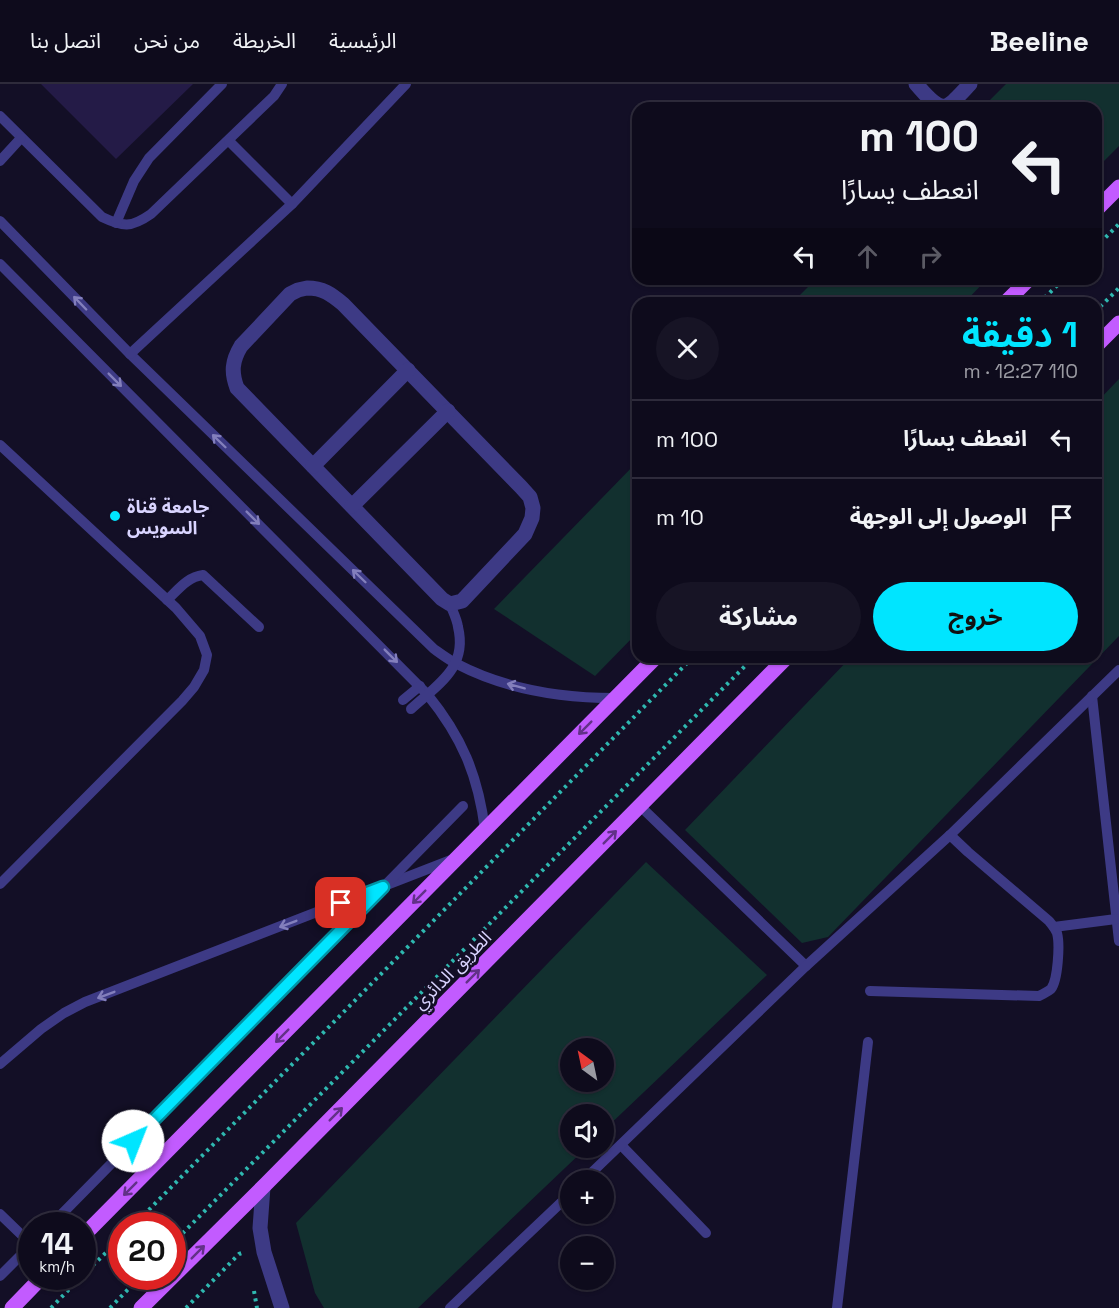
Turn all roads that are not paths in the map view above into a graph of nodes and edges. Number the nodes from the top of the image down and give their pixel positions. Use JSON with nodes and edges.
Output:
{"nodes":[{"id":1,"x":222,"y":84,"type":"edge"},
{"id":2,"x":282,"y":84,"type":"edge"},
{"id":3,"x":406,"y":84,"type":"edge"},
{"id":4,"x":916,"y":84,"type":"edge"},
{"id":5,"x":970,"y":84,"type":"edge"},
{"id":6,"x":934,"y":102,"type":"edge"},
{"id":7,"x":952,"y":102,"type":"edge"},
{"id":8,"x":0,"y":116,"type":"edge"},
{"id":9,"x":21,"y":138,"type":"junction"},
{"id":10,"x":229,"y":141,"type":"junction"},
{"id":11,"x":0,"y":161,"type":"edge"},
{"id":12,"x":1119,"y":187,"type":"edge"},
{"id":13,"x":291,"y":204,"type":"junction"},
{"id":14,"x":1102,"y":205,"type":"edge"},
{"id":15,"x":0,"y":221,"type":"edge"},
{"id":16,"x":116,"y":223,"type":"junction"},
{"id":17,"x":0,"y":264,"type":"edge"},
{"id":18,"x":1023,"y":285,"type":"edge"},
{"id":19,"x":1011,"y":297,"type":"edge"},
{"id":20,"x":1119,"y":323,"type":"edge"},
{"id":21,"x":1102,"y":340,"type":"edge"},
{"id":22,"x":130,"y":354,"type":"junction"},
{"id":23,"x":408,"y":370,"type":"junction"},
{"id":24,"x":448,"y":411,"type":"junction"},
{"id":25,"x":0,"y":445,"type":"edge"},
{"id":26,"x":313,"y":466,"type":"junction"},
{"id":27,"x":352,"y":506,"type":"junction"},
{"id":28,"x":167,"y":600,"type":"junction"},
{"id":29,"x":450,"y":604,"type":"junction"},
{"id":30,"x":259,"y":627,"type":"dead end"},
{"id":31,"x":650,"y":663,"type":"edge"},
{"id":32,"x":782,"y":663,"type":"edge"},
{"id":33,"x":455,"y":664,"type":"junction"},
{"id":34,"x":1119,"y":670,"type":"edge"},
{"id":35,"x":423,"y":690,"type":"junction"},
{"id":36,"x":1092,"y":696,"type":"junction"},
{"id":37,"x":615,"y":698,"type":"junction"},
{"id":38,"x":403,"y":700,"type":"dead end"},
{"id":39,"x":411,"y":708,"type":"dead end"},
{"id":40,"x":463,"y":806,"type":"dead end"},
{"id":41,"x":641,"y":807,"type":"junction"},
{"id":42,"x":485,"y":830,"type":"junction"},
{"id":43,"x":950,"y":835,"type":"junction"},
{"id":44,"x":459,"y":857,"type":"junction"},
{"id":45,"x":0,"y":884,"type":"edge"},
{"id":46,"x":383,"y":887,"type":"junction"},
{"id":47,"x":1116,"y":919,"type":"junction"},
{"id":48,"x":1054,"y":927,"type":"junction"},
{"id":49,"x":1119,"y":941,"type":"edge"},
{"id":50,"x":806,"y":966,"type":"junction"},
{"id":51,"x":870,"y":991,"type":"dead end"},
{"id":52,"x":868,"y":1042,"type":"dead end"},
{"id":53,"x":0,"y":1064,"type":"edge"},
{"id":54,"x":621,"y":1145,"type":"junction"},
{"id":55,"x":595,"y":1170,"type":"edge"},
{"id":56,"x":263,"y":1187,"type":"junction"},
{"id":57,"x":560,"y":1204,"type":"edge"},
{"id":58,"x":64,"y":1212,"type":"edge"},
{"id":59,"x":0,"y":1214,"type":"edge"},
{"id":60,"x":96,"y":1223,"type":"edge"},
{"id":61,"x":18,"y":1231,"type":"edge"},
{"id":62,"x":706,"y":1233,"type":"dead end"},
{"id":63,"x":18,"y":1257,"type":"edge"},
{"id":64,"x":0,"y":1276,"type":"edge"},
{"id":65,"x":30,"y":1290,"type":"edge"},
{"id":66,"x":12,"y":1308,"type":"edge"},
{"id":67,"x":141,"y":1308,"type":"edge"},
{"id":68,"x":282,"y":1308,"type":"edge"},
{"id":69,"x":450,"y":1308,"type":"edge"},
{"id":70,"x":837,"y":1308,"type":"edge"}],
"edges":[{"from":1,"to":16,"type":"lane"},
{"from":2,"to":10,"type":"lane"},
{"from":3,"to":13,"type":"lane"},
{"from":4,"to":6,"type":"street"},
{"from":5,"to":7,"type":"street"},
{"from":8,"to":9,"type":"lane"},
{"from":9,"to":11,"type":"lane"},
{"from":9,"to":16,"type":"lane"},
{"from":10,"to":13,"type":"lane"},
{"from":10,"to":16,"type":"lane"},
{"from":12,"to":14,"type":"main road"},
{"from":13,"to":22,"type":"lane"},
{"from":22,"to":15,"type":"lane","one_way":true},
{"from":17,"to":35,"type":"lane","one_way":true},
{"from":18,"to":19,"type":"main road"},
{"from":20,"to":21,"type":"main road"},
{"from":33,"to":22,"type":"lane","one_way":true},
{"from":23,"to":24,"type":"street"},
{"from":23,"to":26,"type":"street"},
{"from":23,"to":26,"type":"street"},
{"from":24,"to":27,"type":"street"},
{"from":24,"to":29,"type":"street"},
{"from":25,"to":28,"type":"lane"},
{"from":26,"to":27,"type":"street"},
{"from":27,"to":29,"type":"street"},
{"from":28,"to":30,"type":"lane"},
{"from":28,"to":45,"type":"lane"},
{"from":29,"to":33,"type":"lane"},
{"from":31,"to":37,"type":"main road"},
{"from":32,"to":41,"type":"main road","name":"الطريق الدائري"},
{"from":33,"to":35,"type":"lane"},
{"from":37,"to":33,"type":"lane","one_way":true},
{"from":34,"to":36,"type":"lane"},
{"from":35,"to":38,"type":"lane"},
{"from":35,"to":39,"type":"lane"},
{"from":35,"to":42,"type":"lane"},
{"from":36,"to":43,"type":"lane"},
{"from":36,"to":47,"type":"lane"},
{"from":37,"to":42,"type":"main road","one_way":true},
{"from":40,"to":46,"type":"lane"},
{"from":41,"to":50,"type":"lane"},
{"from":56,"to":41,"type":"main road","name":"الطريق الدائري","one_way":true},
{"from":42,"to":44,"type":"main road"},
{"from":43,"to":48,"type":"lane"},
{"from":43,"to":50,"type":"lane"},
{"from":44,"to":46,"type":"lane"},
{"from":44,"to":60,"type":"main road","one_way":true},
{"from":46,"to":53,"type":"lane","one_way":true},
{"from":46,"to":58,"type":"lane"},
{"from":47,"to":48,"type":"lane"},
{"from":47,"to":49,"type":"lane"},
{"from":48,"to":51,"type":"lane"},
{"from":50,"to":54,"type":"lane"},
{"from":52,"to":70,"type":"lane"},
{"from":54,"to":55,"type":"lane"},
{"from":54,"to":62,"type":"lane"},
{"from":67,"to":56,"type":"main road","name":"الطريق الدائري","one_way":true},
{"from":56,"to":68,"type":"street"},
{"from":57,"to":69,"type":"lane"},
{"from":59,"to":61,"type":"lane"},
{"from":63,"to":64,"type":"lane"},
{"from":65,"to":66,"type":"main road"}]}
